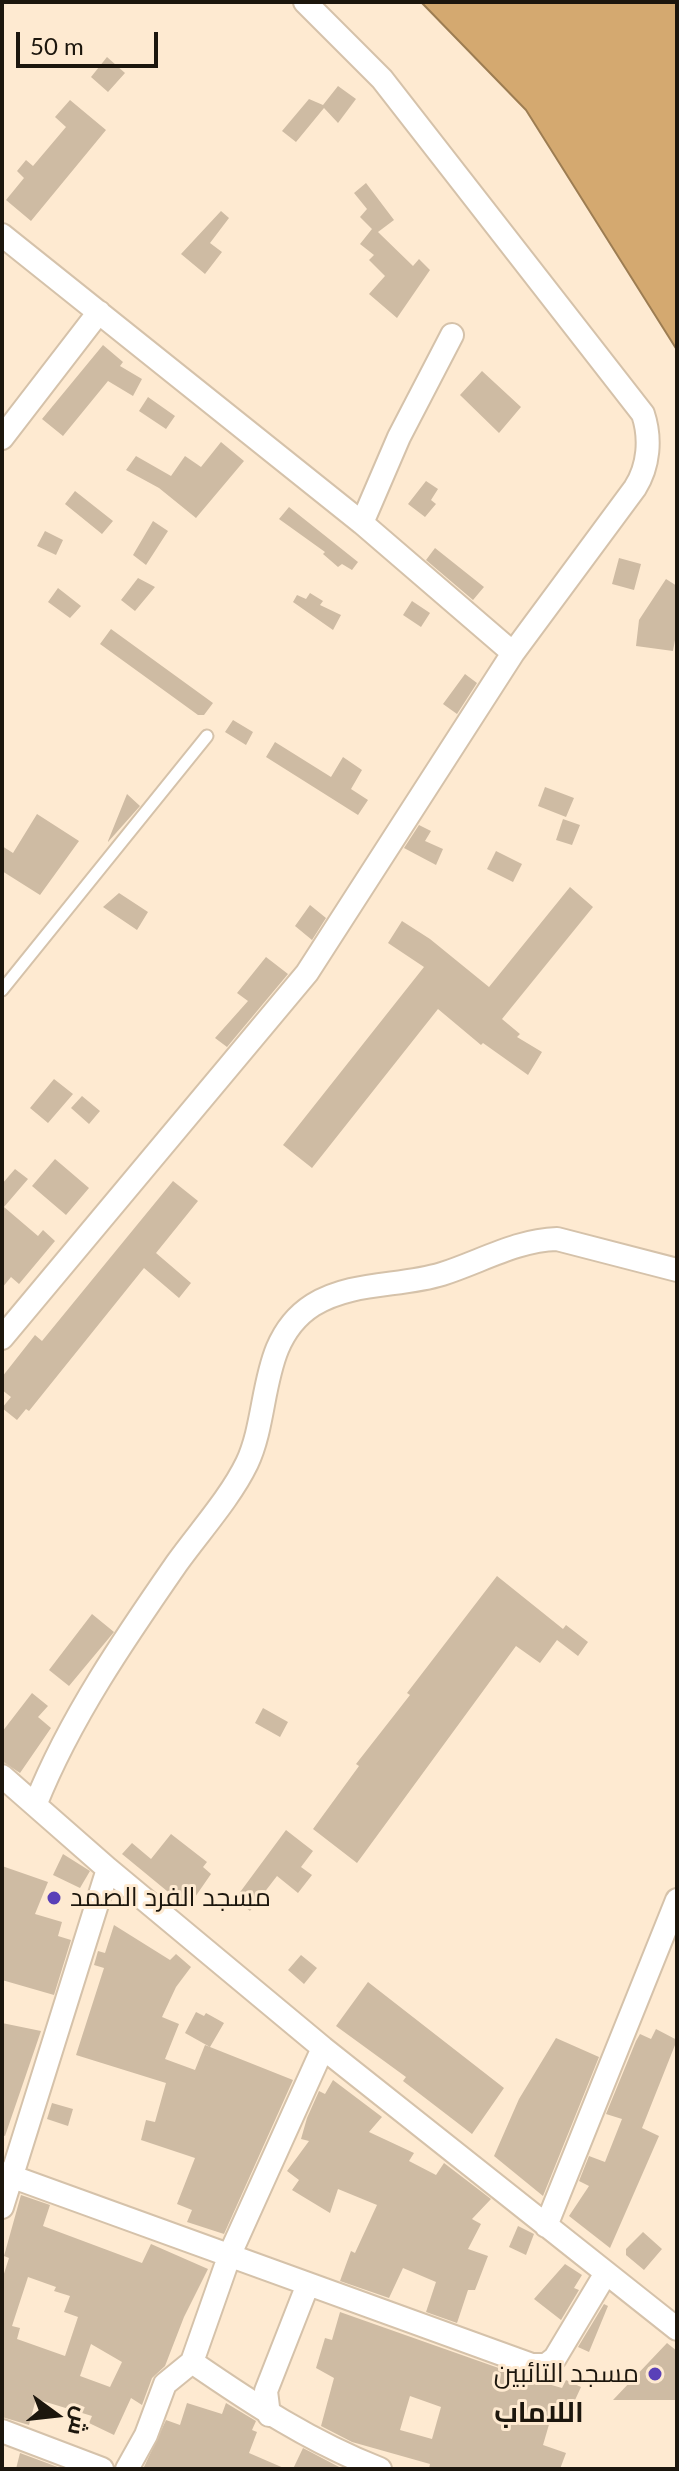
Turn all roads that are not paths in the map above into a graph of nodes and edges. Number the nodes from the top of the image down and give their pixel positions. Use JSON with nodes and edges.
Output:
{"nodes":[{"id":1,"x":305,"y":2,"type":"edge"},
{"id":2,"x":2,"y":235,"type":"edge"},
{"id":3,"x":99,"y":312,"type":"junction"},
{"id":4,"x":452,"y":335,"type":"dead end"},
{"id":5,"x":2,"y":438,"type":"edge"},
{"id":6,"x":362,"y":523,"type":"junction"},
{"id":7,"x":513,"y":653,"type":"junction"},
{"id":8,"x":207,"y":736,"type":"dead end"},
{"id":9,"x":2,"y":990,"type":"edge"},
{"id":10,"x":677,"y":1270,"type":"edge"},
{"id":11,"x":2,"y":1338,"type":"edge"},
{"id":12,"x":2,"y":1776,"type":"edge"},
{"id":13,"x":36,"y":1803,"type":"junction"},
{"id":14,"x":108,"y":1869,"type":"junction"},
{"id":15,"x":677,"y":1900,"type":"edge"},
{"id":16,"x":323,"y":2048,"type":"junction"},
{"id":17,"x":7,"y":2175,"type":"edge"},
{"id":18,"x":2,"y":2207,"type":"edge"},
{"id":19,"x":546,"y":2226,"type":"junction"},
{"id":20,"x":230,"y":2254,"type":"junction"},
{"id":21,"x":606,"y":2273,"type":"junction"},
{"id":22,"x":308,"y":2284,"type":"junction"},
{"id":23,"x":677,"y":2329,"type":"edge"},
{"id":24,"x":192,"y":2362,"type":"junction"},
{"id":25,"x":269,"y":2415,"type":"junction"},
{"id":26,"x":2,"y":2431,"type":"edge"},
{"id":27,"x":102,"y":2469,"type":"edge"},
{"id":28,"x":127,"y":2469,"type":"edge"},
{"id":29,"x":380,"y":2469,"type":"edge"}],
"edges":[{"from":1,"to":7,"type":"street"},
{"from":2,"to":3,"type":"street"},
{"from":3,"to":5,"type":"street"},
{"from":3,"to":6,"type":"street"},
{"from":4,"to":6,"type":"street"},
{"from":6,"to":7,"type":"street"},
{"from":7,"to":11,"type":"street"},
{"from":8,"to":9,"type":"lane"},
{"from":10,"to":13,"type":"street"},
{"from":12,"to":13,"type":"street"},
{"from":13,"to":14,"type":"street"},
{"from":14,"to":16,"type":"street"},
{"from":14,"to":17,"type":"street"},
{"from":15,"to":19,"type":"street"},
{"from":16,"to":19,"type":"street"},
{"from":16,"to":20,"type":"street"},
{"from":17,"to":18,"type":"street"},
{"from":17,"to":20,"type":"street"},
{"from":19,"to":21,"type":"street"},
{"from":20,"to":22,"type":"street"},
{"from":20,"to":24,"type":"street"},
{"from":21,"to":22,"type":"street"},
{"from":21,"to":23,"type":"street"},
{"from":22,"to":25,"type":"street"},
{"from":24,"to":25,"type":"street"},
{"from":24,"to":28,"type":"street"},
{"from":25,"to":29,"type":"street"},
{"from":26,"to":27,"type":"street"}]}
